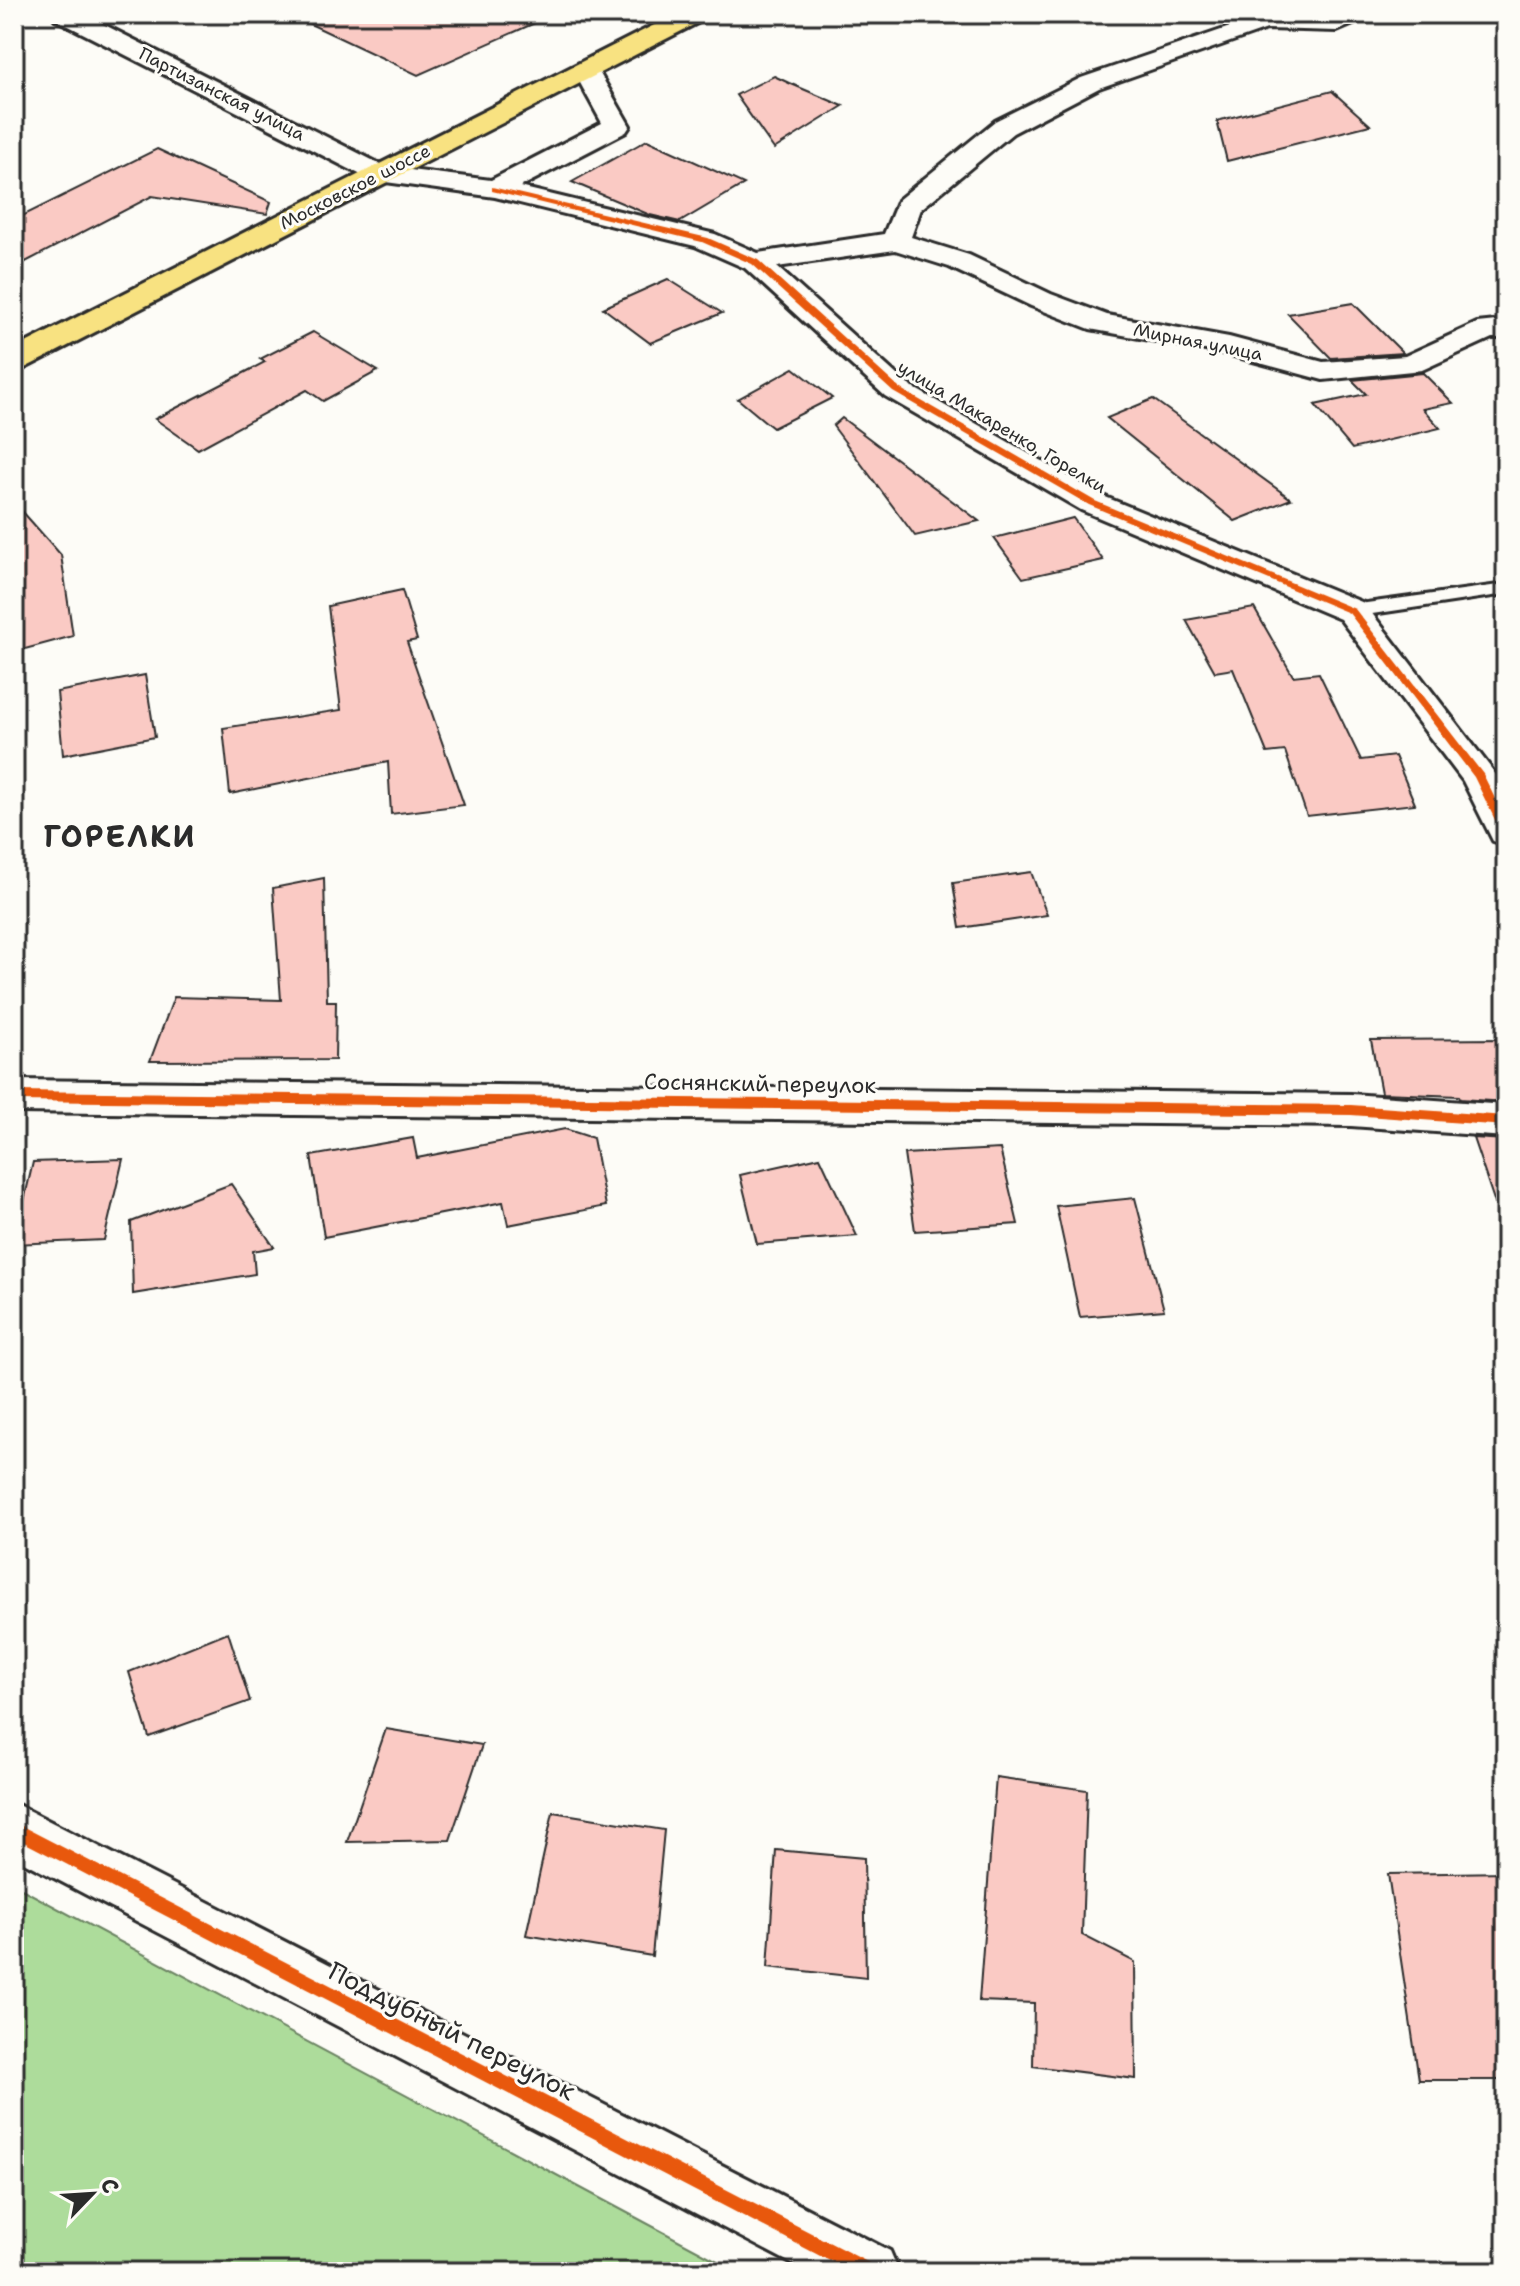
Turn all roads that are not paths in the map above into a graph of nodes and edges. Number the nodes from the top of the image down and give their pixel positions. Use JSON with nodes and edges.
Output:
{"nodes":[{"id":1,"x":64,"y":14,"type":"edge"},
{"id":2,"x":696,"y":14,"type":"edge"},
{"id":3,"x":1356,"y":14,"type":"edge"},
{"id":4,"x":586,"y":70,"type":"junction"},
{"id":5,"x":380,"y":174,"type":"junction"},
{"id":6,"x":495,"y":189,"type":"junction"},
{"id":7,"x":896,"y":241,"type":"junction"},
{"id":8,"x":755,"y":262,"type":"junction"},
{"id":9,"x":1506,"y":329,"type":"edge"},
{"id":10,"x":14,"y":361,"type":"edge"},
{"id":11,"x":1506,"y":589,"type":"edge"},
{"id":12,"x":1352,"y":611,"type":"junction"},
{"id":13,"x":1506,"y":832,"type":"edge"},
{"id":14,"x":14,"y":1096,"type":"edge"},
{"id":15,"x":1506,"y":1121,"type":"edge"},
{"id":16,"x":14,"y":1829,"type":"edge"},
{"id":17,"x":869,"y":2272,"type":"edge"}],
"edges":[{"from":1,"to":5,"type":"street","name":"Партизанская улица"},
{"from":2,"to":4,"type":"main road","name":"Московское шоссе"},
{"from":3,"to":7,"type":"street"},
{"from":4,"to":5,"type":"main road","name":"Московское шоссе"},
{"from":4,"to":6,"type":"street"},
{"from":5,"to":6,"type":"street","name":"Партизанская улица"},
{"from":5,"to":10,"type":"main road","name":"Московское шоссе"},
{"from":6,"to":8,"type":"street","name":"улица Макаренко, Горелки"},
{"from":7,"to":8,"type":"street"},
{"from":7,"to":9,"type":"street","name":"Мирная улица"},
{"from":8,"to":12,"type":"street","name":"улица Макаренко, Горелки"},
{"from":11,"to":12,"type":"lane"},
{"from":12,"to":13,"type":"street","name":"улица Макаренко, Горелки"},
{"from":14,"to":15,"type":"street","name":"Соснянский переулок"},
{"from":16,"to":17,"type":"street","name":"Поддубный переулок"}]}
